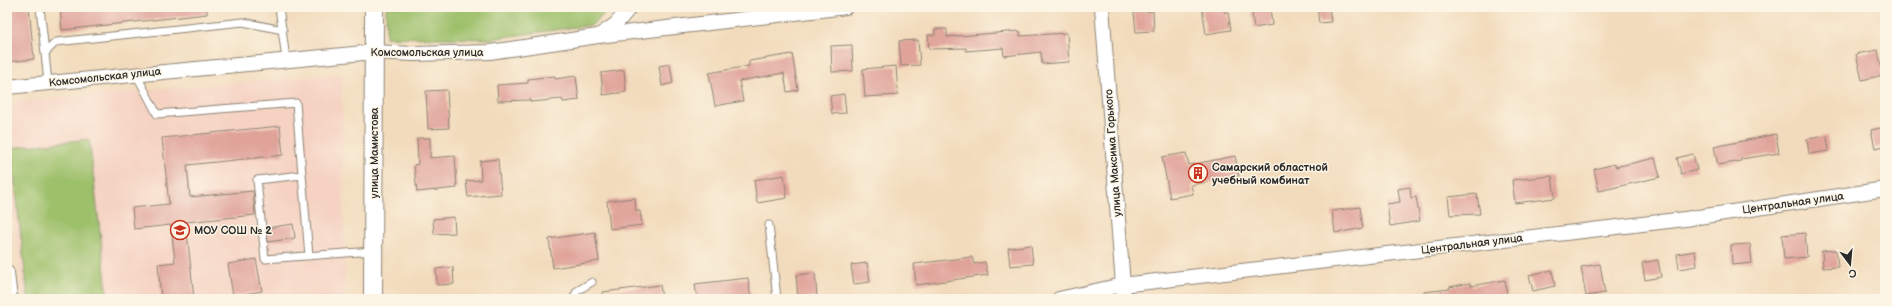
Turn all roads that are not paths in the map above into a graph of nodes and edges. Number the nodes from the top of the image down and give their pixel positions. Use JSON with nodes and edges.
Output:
{"nodes":[{"id":1,"x":40,"y":7,"type":"edge"},
{"id":2,"x":279,"y":7,"type":"edge"},
{"id":3,"x":374,"y":7,"type":"edge"},
{"id":4,"x":630,"y":7,"type":"edge"},
{"id":5,"x":846,"y":7,"type":"edge"},
{"id":6,"x":1102,"y":7,"type":"edge"},
{"id":7,"x":283,"y":30,"type":"junction"},
{"id":8,"x":598,"y":36,"type":"junction"},
{"id":9,"x":374,"y":52,"type":"junction"},
{"id":10,"x":45,"y":53,"type":"junction"},
{"id":11,"x":286,"y":59,"type":"junction"},
{"id":12,"x":136,"y":74,"type":"junction"},
{"id":13,"x":48,"y":83,"type":"junction"},
{"id":14,"x":7,"y":87,"type":"edge"},
{"id":15,"x":302,"y":175,"type":"junction"},
{"id":16,"x":1885,"y":190,"type":"edge"},
{"id":17,"x":769,"y":225,"type":"dead end"},
{"id":18,"x":373,"y":251,"type":"junction"},
{"id":19,"x":309,"y":256,"type":"junction"},
{"id":20,"x":7,"y":273,"type":"edge"},
{"id":21,"x":592,"y":282,"type":"dead end"},
{"id":22,"x":1123,"y":292,"type":"edge"},
{"id":23,"x":10,"y":299,"type":"edge"},
{"id":24,"x":373,"y":299,"type":"edge"},
{"id":25,"x":573,"y":299,"type":"edge"},
{"id":26,"x":777,"y":299,"type":"edge"},
{"id":27,"x":1059,"y":299,"type":"edge"}],
"edges":[{"from":1,"to":10,"type":"lane"},
{"from":2,"to":7,"type":"lane"},
{"from":3,"to":9,"type":"street","name":"улица Мамистова"},
{"from":4,"to":8,"type":"street"},
{"from":5,"to":8,"type":"street","name":"Комсомольская улица"},
{"from":6,"to":22,"type":"street","name":"улица Максима Горького"},
{"from":7,"to":10,"type":"lane"},
{"from":7,"to":11,"type":"lane"},
{"from":8,"to":9,"type":"street","name":"Комсомольская улица"},
{"from":9,"to":11,"type":"street","name":"Комсомольская улица"},
{"from":9,"to":18,"type":"street","name":"улица Мамистова"},
{"from":10,"to":13,"type":"lane"},
{"from":11,"to":12,"type":"street","name":"Комсомольская улица"},
{"from":12,"to":13,"type":"street","name":"Комсомольская улица"},
{"from":12,"to":15,"type":"lane"},
{"from":13,"to":14,"type":"street","name":"Комсомольская улица"},
{"from":15,"to":19,"type":"lane"},
{"from":15,"to":19,"type":"lane"},
{"from":16,"to":22,"type":"street","name":"Центральная улица"},
{"from":17,"to":26,"type":"lane"},
{"from":18,"to":19,"type":"lane"},
{"from":18,"to":24,"type":"street","name":"улица Мамистова"},
{"from":20,"to":23,"type":"street"},
{"from":21,"to":25,"type":"lane"},
{"from":22,"to":27,"type":"street","name":"Центральная улица"}]}
